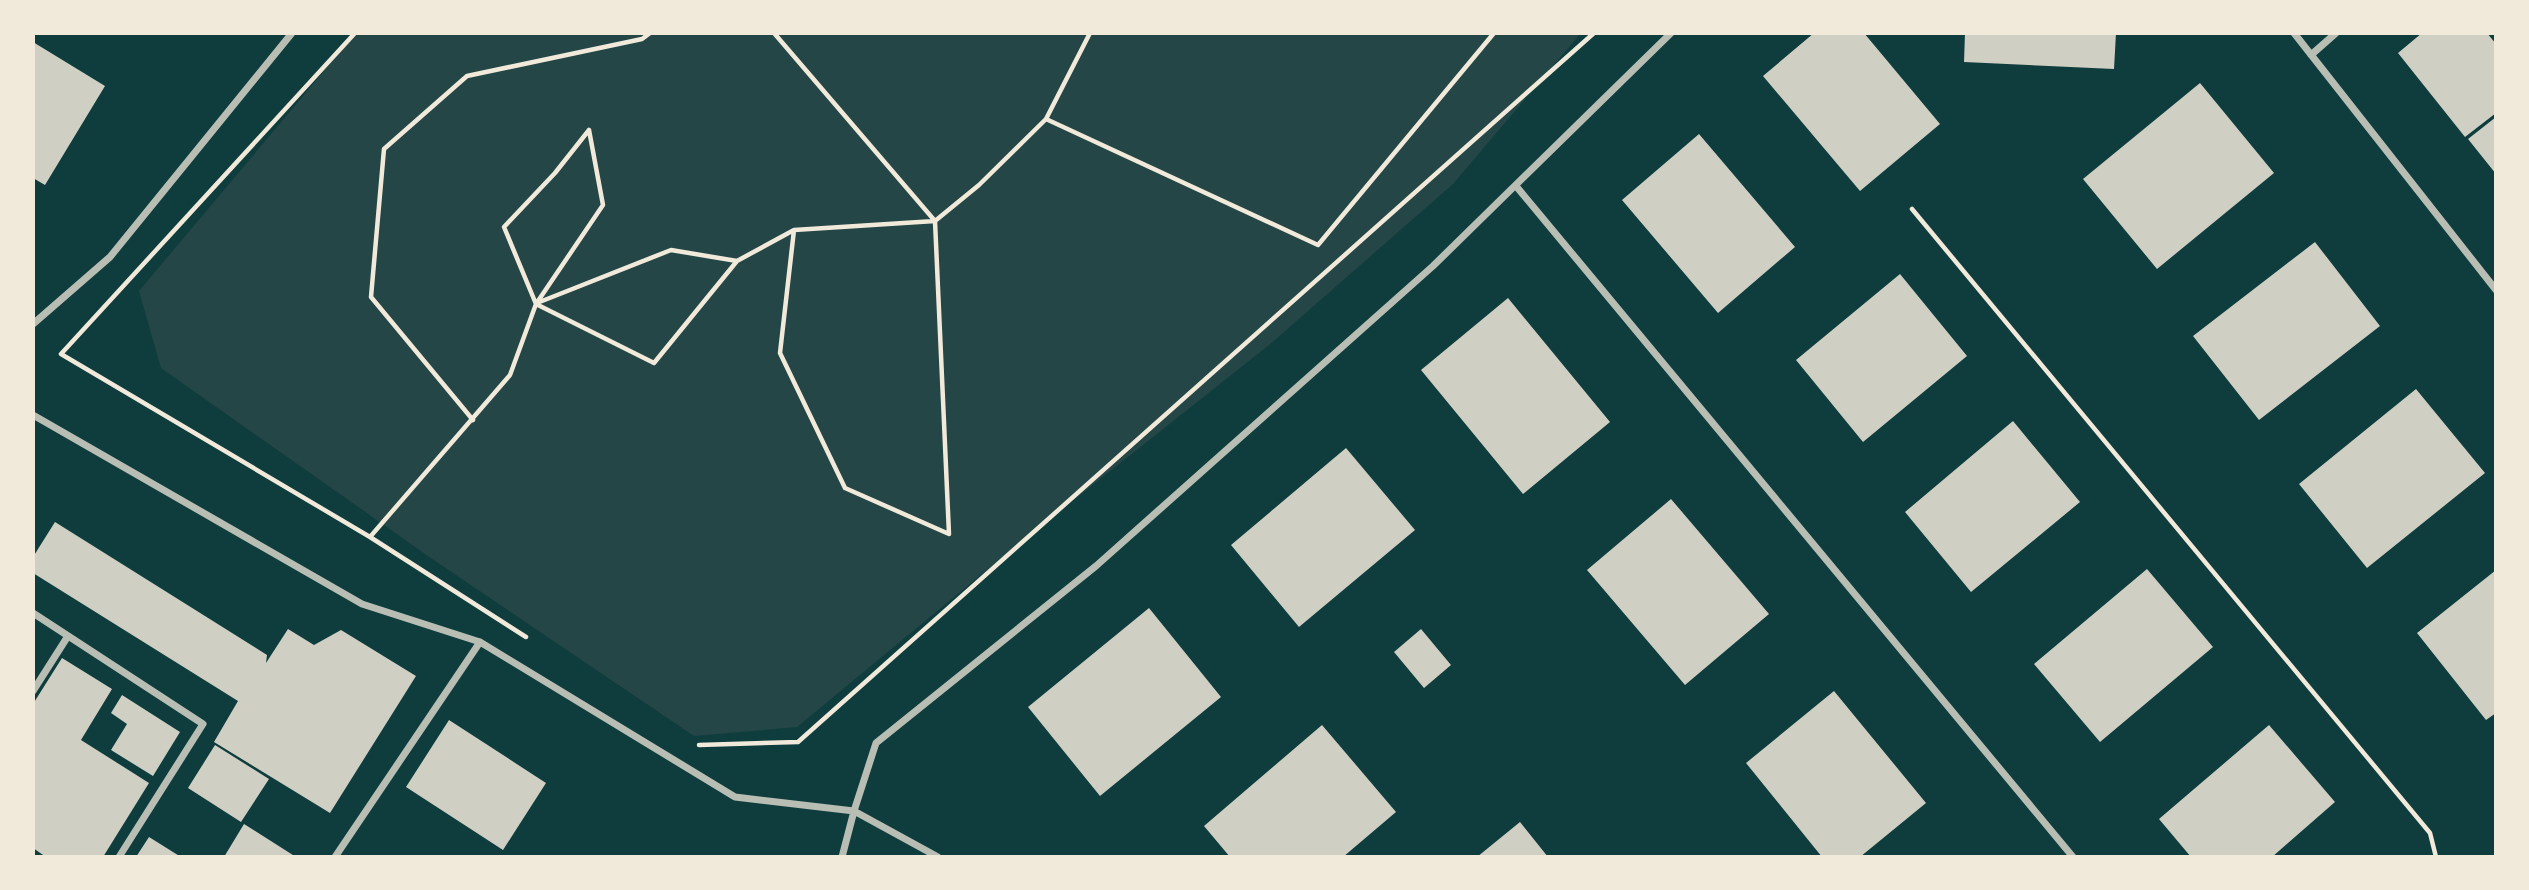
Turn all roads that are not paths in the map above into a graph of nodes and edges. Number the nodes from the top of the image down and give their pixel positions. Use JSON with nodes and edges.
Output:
{"nodes":[{"id":1,"x":292,"y":33,"type":"edge"},
{"id":2,"x":1671,"y":33,"type":"edge"},
{"id":3,"x":2294,"y":33,"type":"edge"},
{"id":4,"x":2336,"y":33,"type":"edge"},
{"id":5,"x":2311,"y":55,"type":"junction"},
{"id":6,"x":1516,"y":186,"type":"junction"},
{"id":7,"x":2496,"y":290,"type":"edge"},
{"id":8,"x":33,"y":324,"type":"edge"},
{"id":9,"x":33,"y":415,"type":"edge"},
{"id":10,"x":33,"y":613,"type":"edge"},
{"id":11,"x":68,"y":636,"type":"junction"},
{"id":12,"x":480,"y":642,"type":"junction"},
{"id":13,"x":33,"y":691,"type":"edge"},
{"id":14,"x":854,"y":811,"type":"junction"},
{"id":15,"x":119,"y":857,"type":"edge"},
{"id":16,"x":335,"y":857,"type":"edge"},
{"id":17,"x":842,"y":857,"type":"edge"},
{"id":18,"x":938,"y":857,"type":"edge"},
{"id":19,"x":2073,"y":857,"type":"edge"}],
"edges":[{"from":1,"to":8,"type":"street"},
{"from":2,"to":6,"type":"street"},
{"from":3,"to":5,"type":"street"},
{"from":4,"to":5,"type":"street"},
{"from":5,"to":7,"type":"street"},
{"from":6,"to":14,"type":"street"},
{"from":6,"to":19,"type":"street"},
{"from":9,"to":12,"type":"street"},
{"from":10,"to":11,"type":"street"},
{"from":11,"to":13,"type":"street"},
{"from":11,"to":15,"type":"street"},
{"from":12,"to":14,"type":"street"},
{"from":12,"to":16,"type":"street"},
{"from":14,"to":17,"type":"street"},
{"from":14,"to":18,"type":"street"}]}
